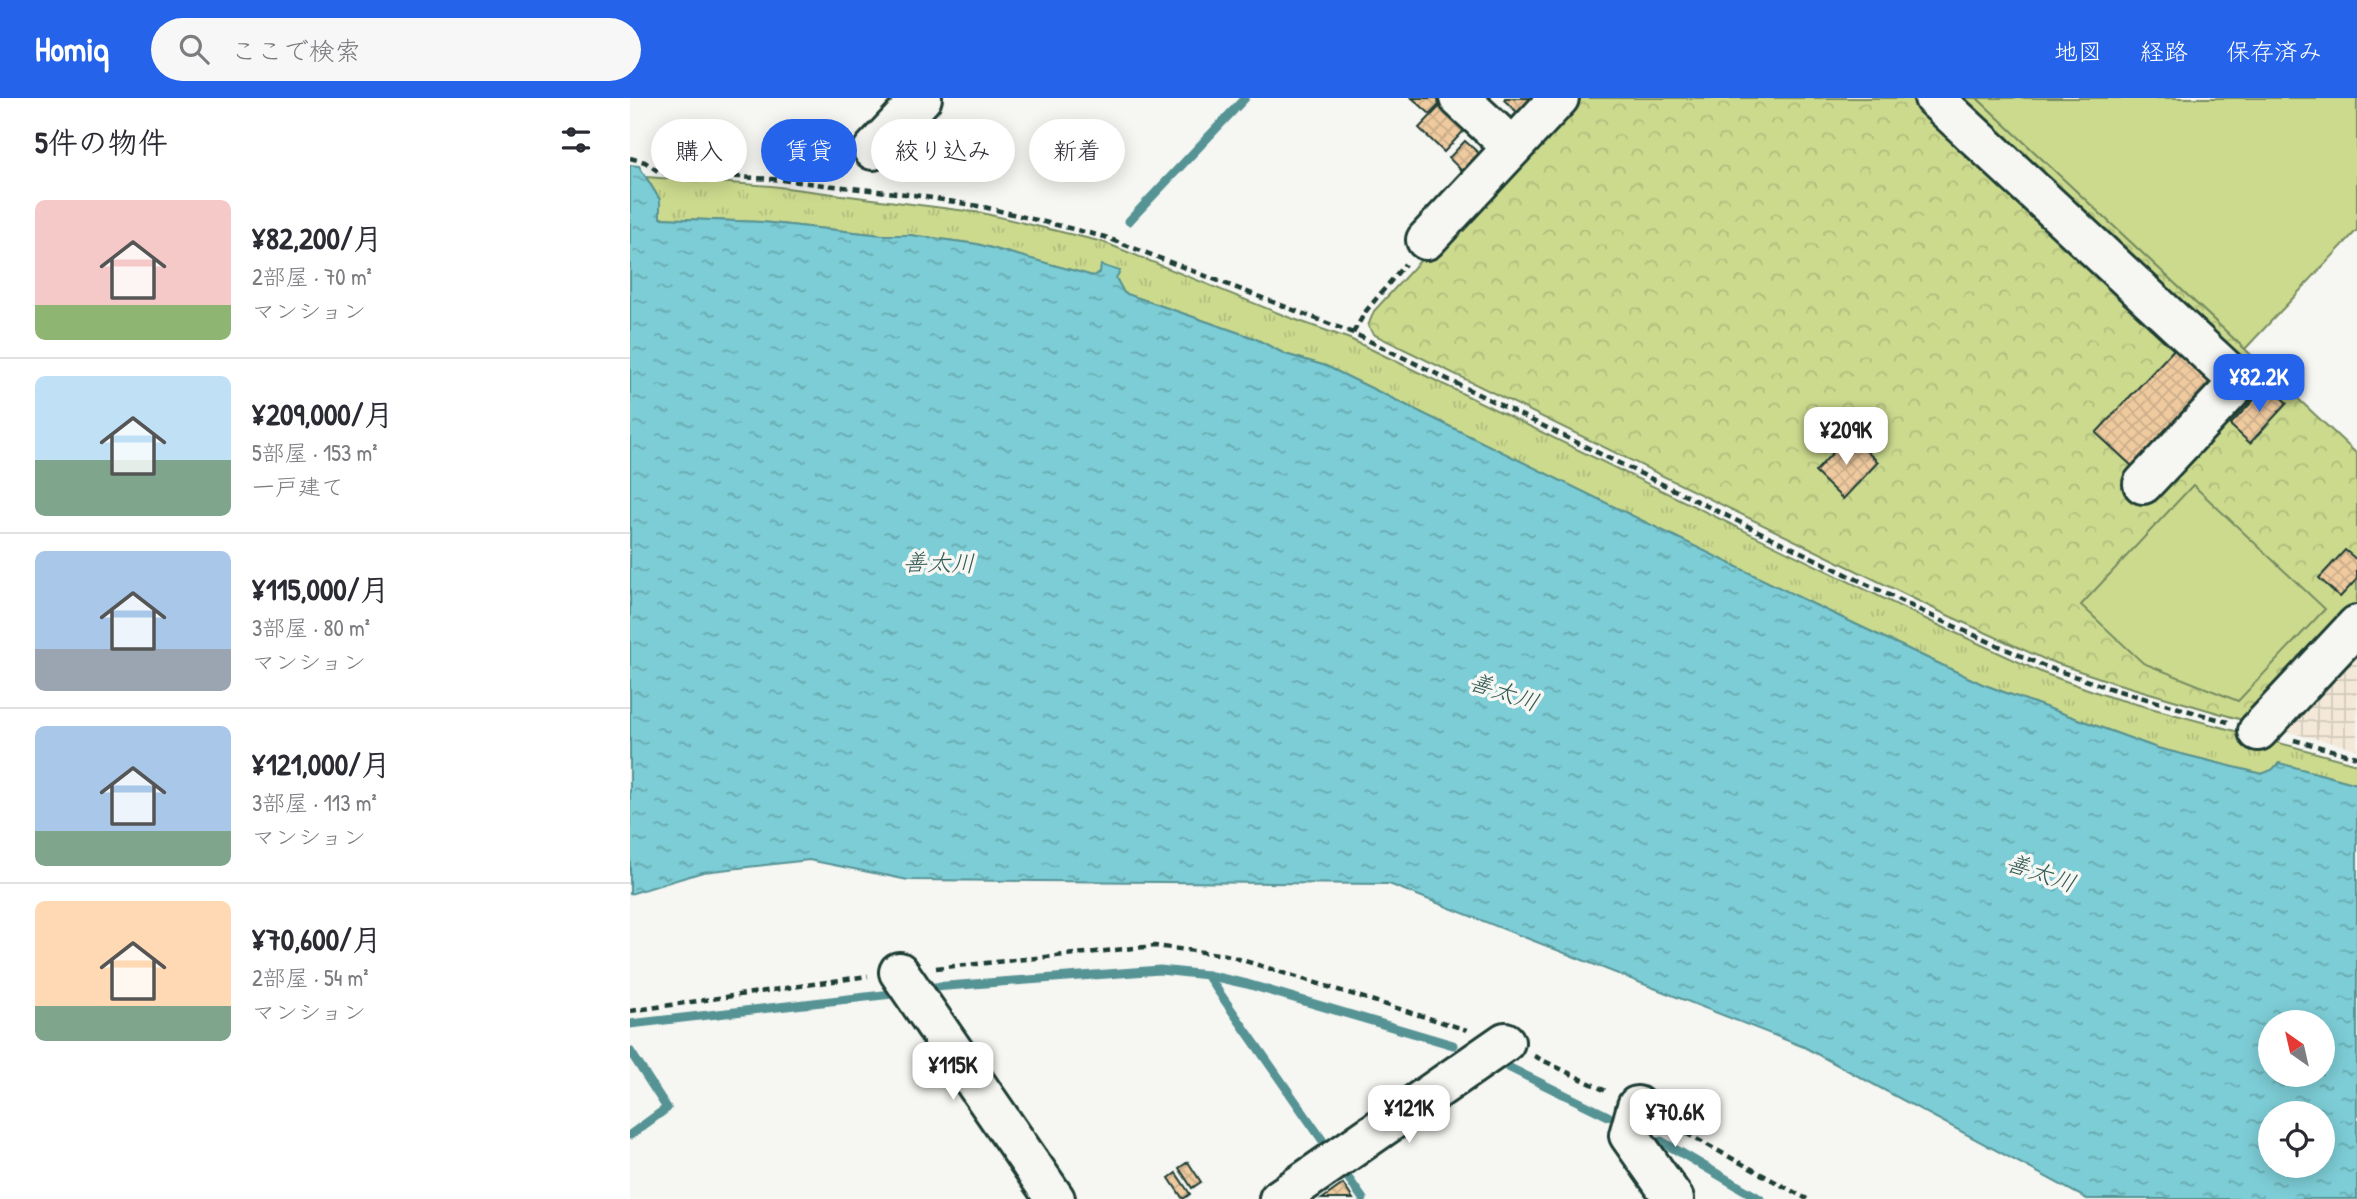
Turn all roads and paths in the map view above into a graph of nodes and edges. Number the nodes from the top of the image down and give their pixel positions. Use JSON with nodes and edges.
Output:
{"nodes":[{"id":1,"x":922,"y":98,"type":"edge"},
{"id":2,"x":1459,"y":98,"type":"edge"},
{"id":3,"x":1559,"y":98,"type":"edge"},
{"id":4,"x":1934,"y":98,"type":"edge"},
{"id":5,"x":902,"y":119,"type":"edge"},
{"id":6,"x":1512,"y":148,"type":"junction"},
{"id":7,"x":632,"y":158,"type":"edge"},
{"id":8,"x":1426,"y":240,"type":"joint"},
{"id":9,"x":1353,"y":332,"type":"junction"},
{"id":10,"x":2143,"y":484,"type":"dead end"},
{"id":11,"x":2357,"y":625,"type":"edge"},
{"id":12,"x":2258,"y":731,"type":"junction"},
{"id":13,"x":2357,"y":757,"type":"edge"},
{"id":14,"x":899,"y":972,"type":"junction"},
{"id":15,"x":630,"y":1010,"type":"edge"},
{"id":16,"x":1505,"y":1042,"type":"junction"},
{"id":17,"x":1637,"y":1106,"type":"junction"},
{"id":18,"x":1055,"y":1199,"type":"edge"},
{"id":19,"x":1279,"y":1199,"type":"edge"},
{"id":20,"x":1674,"y":1199,"type":"edge"},
{"id":21,"x":1807,"y":1199,"type":"edge"}],
"edges":[{"from":1,"to":5,"type":"street"},
{"from":2,"to":6,"type":"street"},
{"from":3,"to":6,"type":"street"},
{"from":4,"to":10,"type":"street"},
{"from":6,"to":8,"type":"street"},
{"from":7,"to":9,"type":"path"},
{"from":8,"to":9,"type":"path"},
{"from":9,"to":12,"type":"path"},
{"from":11,"to":12,"type":"street"},
{"from":12,"to":13,"type":"path"},
{"from":14,"to":15,"type":"path"},
{"from":14,"to":16,"type":"path"},
{"from":14,"to":18,"type":"street"},
{"from":16,"to":17,"type":"path"},
{"from":16,"to":19,"type":"street"},
{"from":17,"to":20,"type":"street"},
{"from":17,"to":21,"type":"path"}]}
